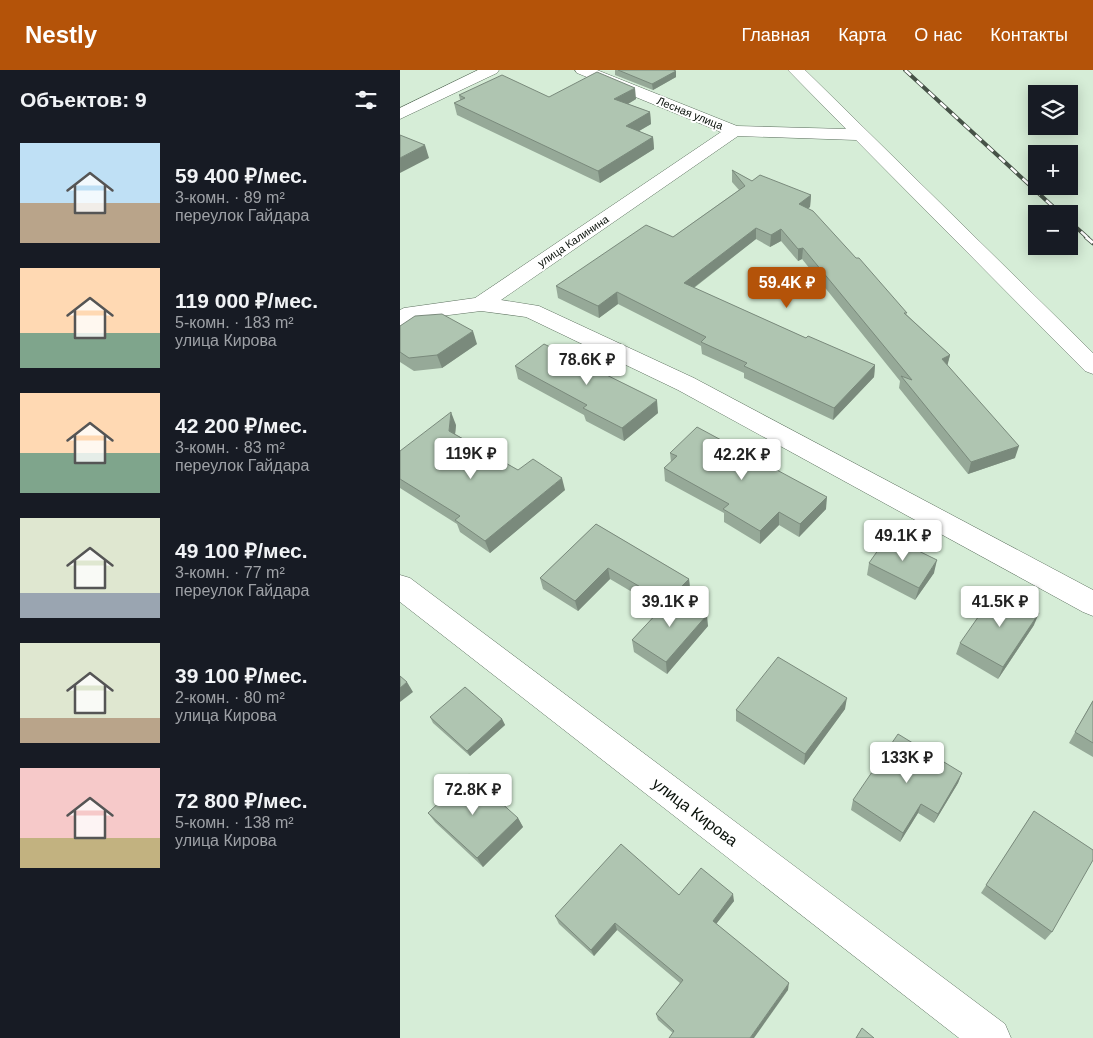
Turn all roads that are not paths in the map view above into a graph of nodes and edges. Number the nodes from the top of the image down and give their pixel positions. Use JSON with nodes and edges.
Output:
{"nodes":[{"id":1,"x":491,"y":70,"type":"edge"},
{"id":2,"x":583,"y":70,"type":"edge"},
{"id":3,"x":796,"y":70,"type":"edge"},
{"id":4,"x":400,"y":114,"type":"edge"},
{"id":5,"x":734,"y":131,"type":"junction"},
{"id":6,"x":862,"y":135,"type":"junction"},
{"id":7,"x":481,"y":304,"type":"junction"},
{"id":8,"x":400,"y":319,"type":"edge"},
{"id":9,"x":1093,"y":366,"type":"edge"},
{"id":10,"x":400,"y":586,"type":"edge"},
{"id":11,"x":1093,"y":604,"type":"edge"},
{"id":12,"x":991,"y":1038,"type":"edge"}],
"edges":[{"from":1,"to":4,"type":"street"},
{"from":2,"to":5,"type":"street","name":"Лесная улица"},
{"from":3,"to":6,"type":"street"},
{"from":5,"to":6,"type":"street","name":"Лесная улица"},
{"from":5,"to":7,"type":"street","name":"улица Калинина"},
{"from":6,"to":9,"type":"street"},
{"from":7,"to":8,"type":"street","name":"улица Калинина"},
{"from":7,"to":11,"type":"street"},
{"from":10,"to":12,"type":"street","name":"улица Кирова"}]}
